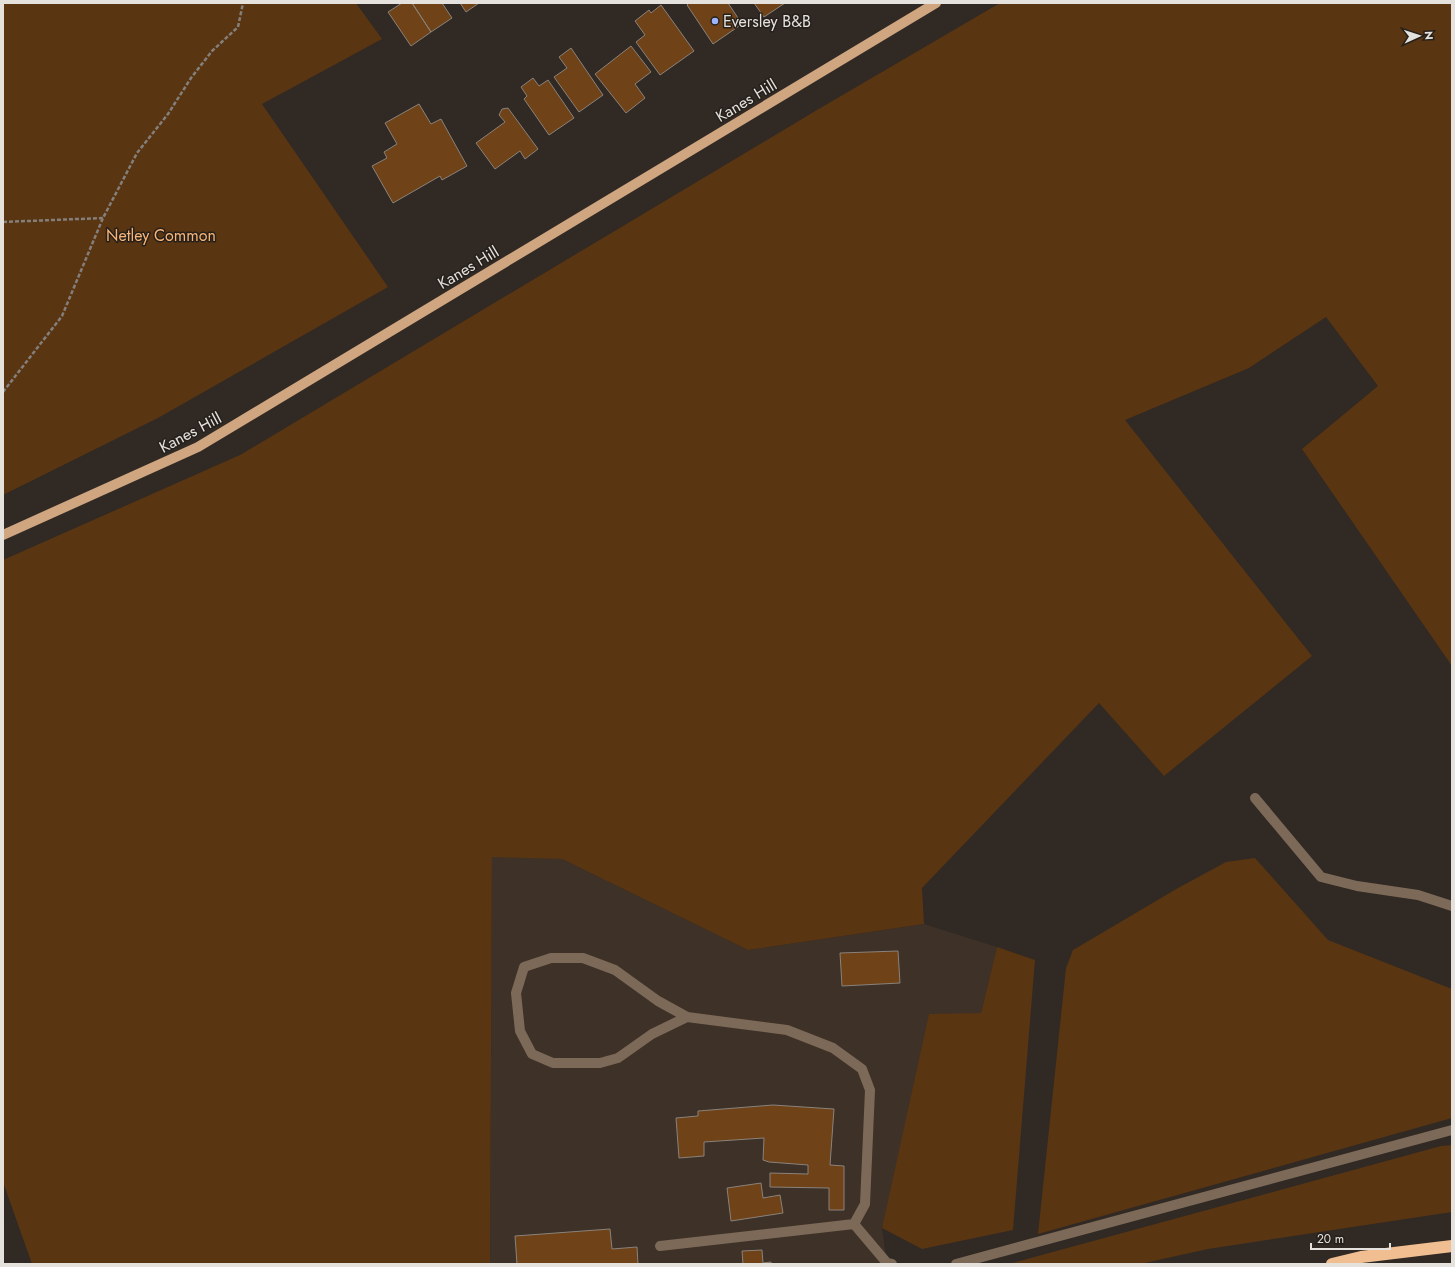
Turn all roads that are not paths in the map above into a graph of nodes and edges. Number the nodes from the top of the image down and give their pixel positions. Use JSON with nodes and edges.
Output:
{"nodes":[{"id":1,"x":936,"y":3,"type":"edge"},
{"id":2,"x":3,"y":535,"type":"edge"},
{"id":3,"x":1255,"y":798,"type":"dead end"},
{"id":4,"x":1452,"y":906,"type":"edge"},
{"id":5,"x":687,"y":1017,"type":"junction"},
{"id":6,"x":1452,"y":1130,"type":"edge"},
{"id":7,"x":854,"y":1224,"type":"junction"},
{"id":8,"x":660,"y":1246,"type":"dead end"},
{"id":9,"x":1452,"y":1246,"type":"edge"},
{"id":10,"x":892,"y":1264,"type":"edge"},
{"id":11,"x":956,"y":1264,"type":"edge"},
{"id":12,"x":1332,"y":1264,"type":"edge"}],
"edges":[{"from":1,"to":2,"type":"main road","name":"Kanes Hill"},
{"from":3,"to":4,"type":"lane"},
{"from":5,"to":5,"type":"lane"},
{"from":5,"to":7,"type":"lane"},
{"from":6,"to":11,"type":"lane"},
{"from":7,"to":8,"type":"lane"},
{"from":7,"to":10,"type":"lane"},
{"from":9,"to":12,"type":"highway"}]}
